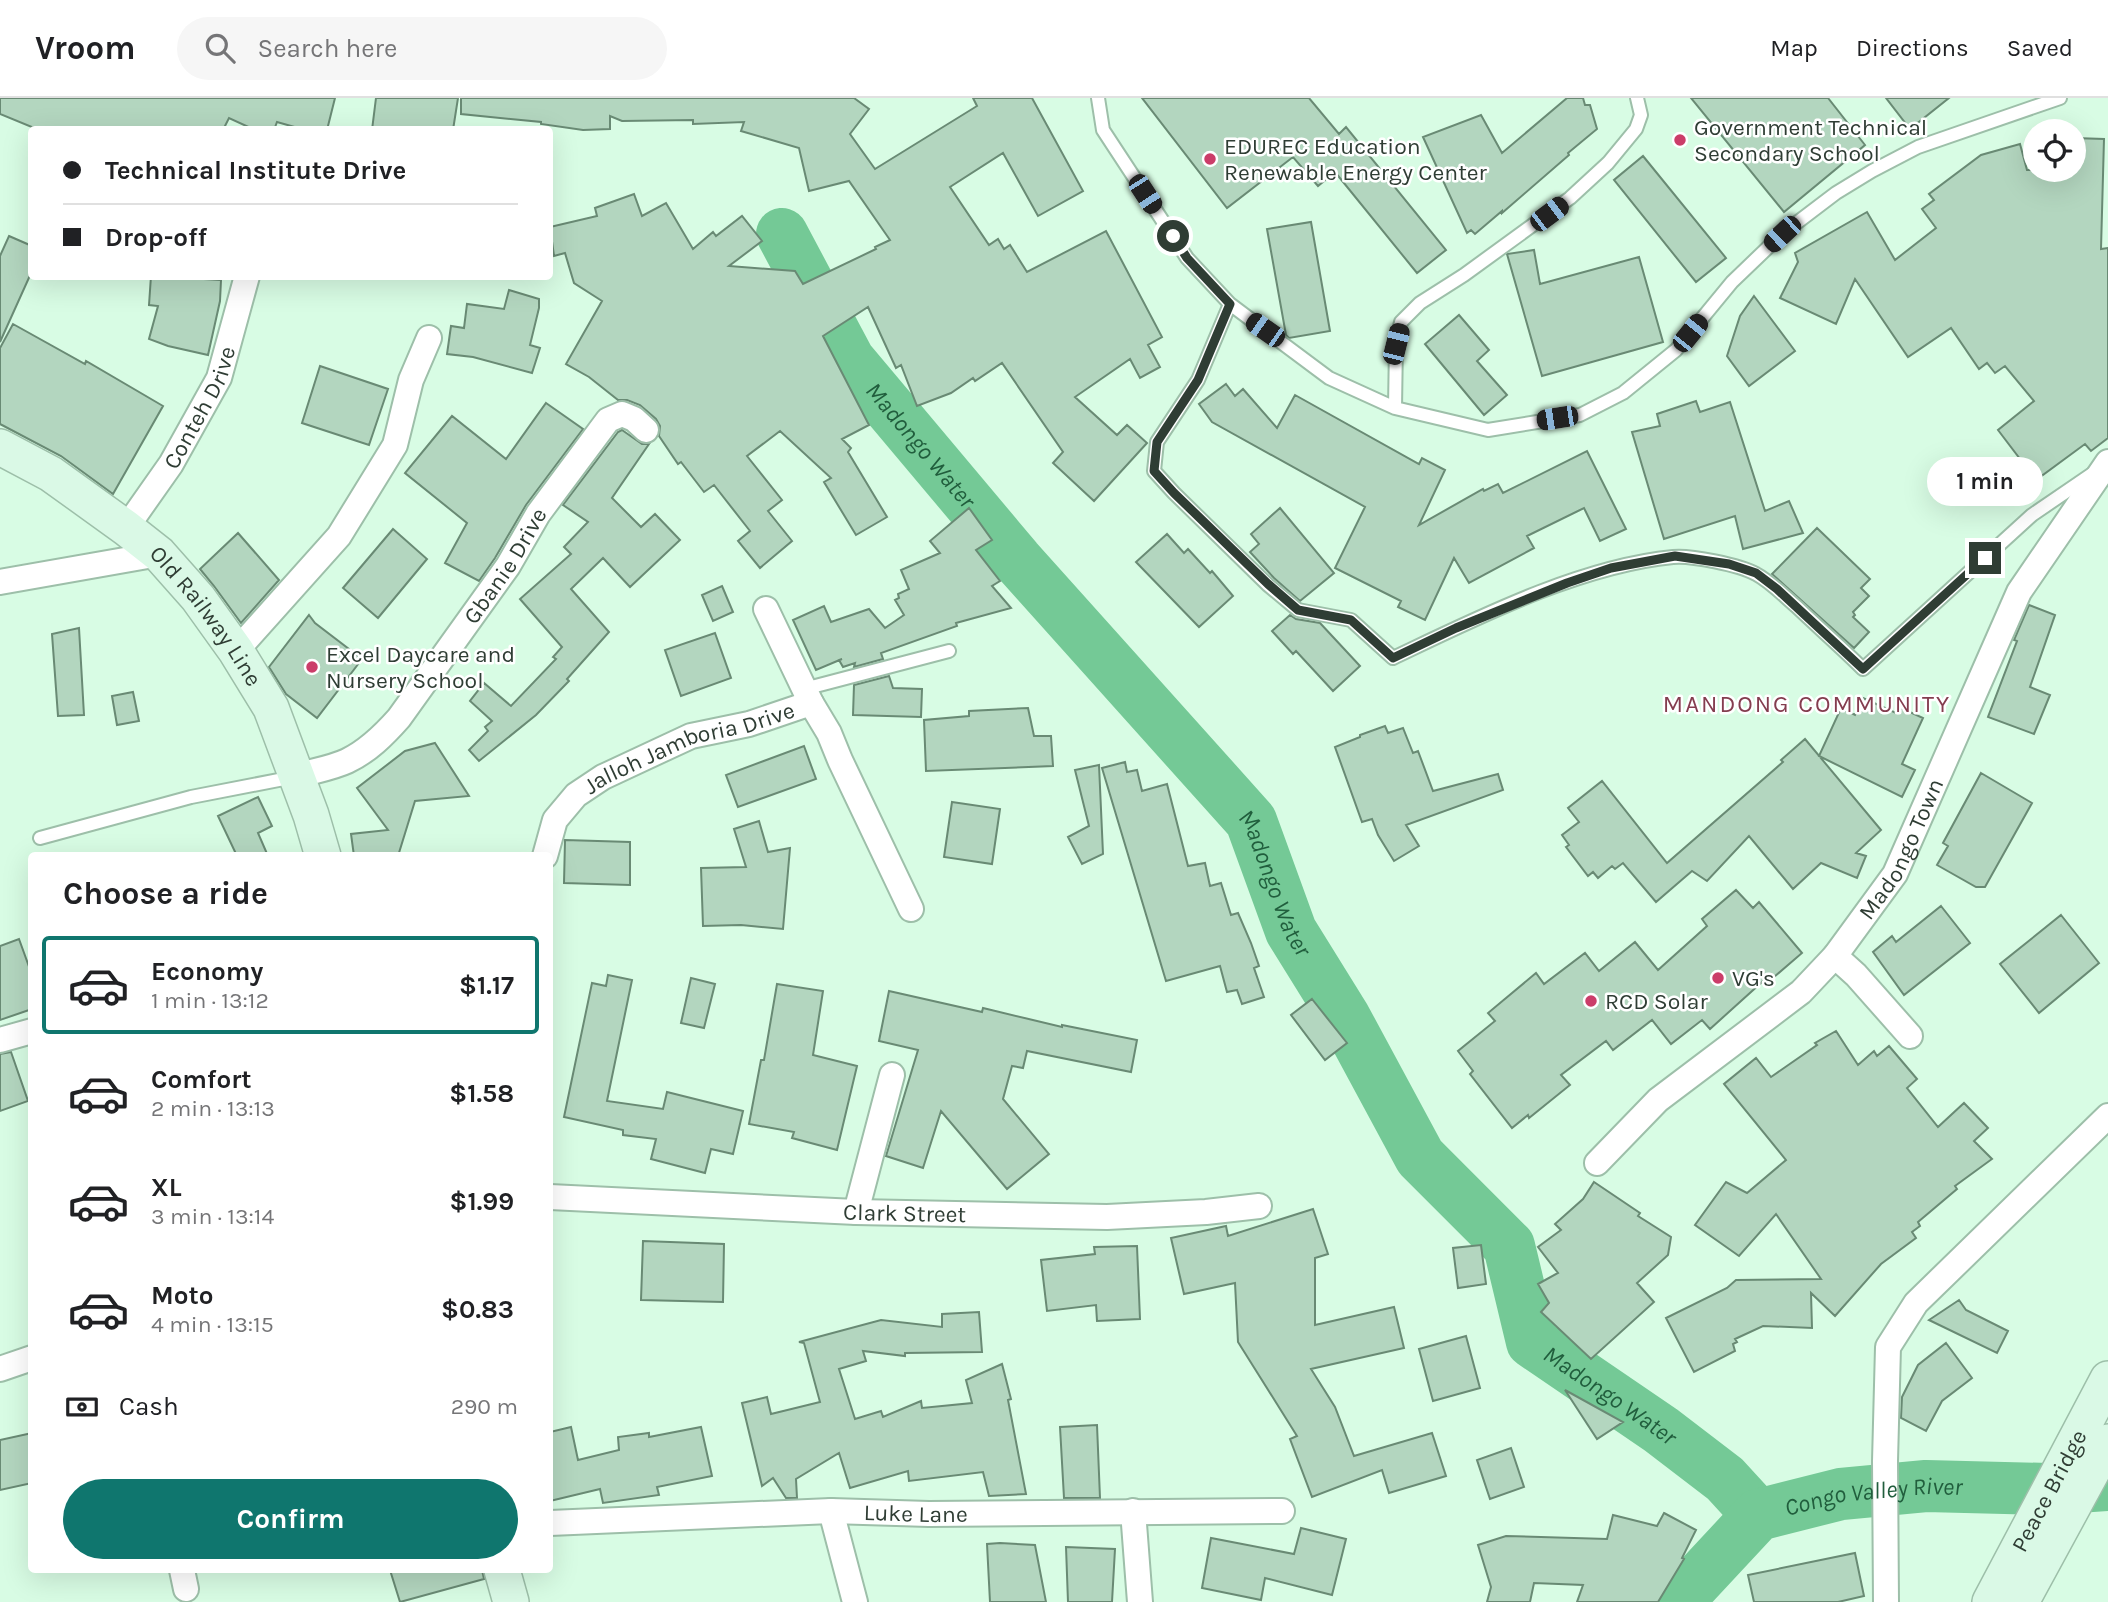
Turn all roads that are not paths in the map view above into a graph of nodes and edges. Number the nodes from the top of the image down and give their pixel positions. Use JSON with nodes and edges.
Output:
{"nodes":[{"id":1,"x":1098,"y":98,"type":"edge"},
{"id":2,"x":1637,"y":98,"type":"edge"},
{"id":3,"x":2060,"y":98,"type":"edge"},
{"id":4,"x":246,"y":280,"type":"edge"},
{"id":5,"x":1230,"y":304,"type":"junction"},
{"id":6,"x":429,"y":338,"type":"dead end"},
{"id":7,"x":1395,"y":408,"type":"junction"},
{"id":8,"x":646,"y":430,"type":"dead end"},
{"id":9,"x":0,"y":447,"type":"edge"},
{"id":10,"x":2106,"y":463,"type":"edge"},
{"id":11,"x":126,"y":528,"type":"junction"},
{"id":12,"x":159,"y":554,"type":"junction"},
{"id":13,"x":0,"y":582,"type":"edge"},
{"id":14,"x":766,"y":609,"type":"dead end"},
{"id":15,"x":236,"y":651,"type":"junction"},
{"id":16,"x":949,"y":651,"type":"dead end"},
{"id":17,"x":807,"y":696,"type":"junction"},
{"id":18,"x":298,"y":776,"type":"junction"},
{"id":19,"x":40,"y":838,"type":"dead end"},
{"id":20,"x":322,"y":852,"type":"edge"},
{"id":21,"x":546,"y":852,"type":"edge"},
{"id":22,"x":911,"y":909,"type":"dead end"},
{"id":23,"x":1835,"y":956,"type":"junction"},
{"id":24,"x":28,"y":1032,"type":"edge"},
{"id":25,"x":1910,"y":1036,"type":"dead end"},
{"id":26,"x":0,"y":1040,"type":"edge"},
{"id":27,"x":892,"y":1075,"type":"dead end"},
{"id":28,"x":2108,"y":1116,"type":"edge"},
{"id":29,"x":1597,"y":1163,"type":"dead end"},
{"id":30,"x":553,"y":1197,"type":"edge"},
{"id":31,"x":1259,"y":1206,"type":"dead end"},
{"id":32,"x":856,"y":1212,"type":"junction"},
{"id":33,"x":28,"y":1358,"type":"edge"},
{"id":34,"x":0,"y":1369,"type":"edge"},
{"id":35,"x":2108,"y":1379,"type":"edge"},
{"id":36,"x":2108,"y":1442,"type":"edge"},
{"id":37,"x":831,"y":1511,"type":"junction"},
{"id":38,"x":1133,"y":1511,"type":"junction"},
{"id":39,"x":1282,"y":1511,"type":"dead end"},
{"id":40,"x":553,"y":1523,"type":"edge"},
{"id":41,"x":503,"y":1573,"type":"edge"},
{"id":42,"x":511,"y":1602,"type":"edge"},
{"id":43,"x":855,"y":1602,"type":"edge"},
{"id":44,"x":1140,"y":1602,"type":"edge"},
{"id":45,"x":1886,"y":1602,"type":"edge"},
{"id":46,"x":1990,"y":1602,"type":"edge"},
{"id":47,"x":2021,"y":1602,"type":"edge"}],
"edges":[{"from":1,"to":5,"type":"lane"},
{"from":2,"to":7,"type":"lane"},
{"from":3,"to":7,"type":"lane"},
{"from":4,"to":11,"type":"street","name":"Conteh Drive"},
{"from":5,"to":7,"type":"lane"},
{"from":5,"to":10,"type":"lane"},
{"from":6,"to":15,"type":"street"},
{"from":8,"to":18,"type":"street","name":"Gbanie Drive"},
{"from":9,"to":11,"type":"street","name":"Old Railway Line"},
{"from":10,"to":23,"type":"street","name":"Madongo Town"},
{"from":11,"to":12,"type":"street","name":"Old Railway Line"},
{"from":12,"to":13,"type":"street"},
{"from":12,"to":15,"type":"street","name":"Old Railway Line"},
{"from":14,"to":17,"type":"street"},
{"from":15,"to":18,"type":"street","name":"Old Railway Line"},
{"from":16,"to":17,"type":"lane"},
{"from":17,"to":21,"type":"street","name":"Jalloh Jamboria Drive"},
{"from":17,"to":22,"type":"street","name":"Jalloh Jamboria Drive"},
{"from":18,"to":19,"type":"lane"},
{"from":18,"to":20,"type":"street","name":"Old Railway Line"},
{"from":23,"to":25,"type":"street"},
{"from":23,"to":29,"type":"street","name":"Madongo Town"},
{"from":24,"to":26,"type":"street"},
{"from":27,"to":32,"type":"street"},
{"from":28,"to":45,"type":"street"},
{"from":30,"to":32,"type":"street","name":"Clark Street"},
{"from":31,"to":32,"type":"street","name":"Clark Street"},
{"from":33,"to":34,"type":"street"},
{"from":35,"to":46,"type":"street","name":"Peace Bridge"},
{"from":36,"to":47,"type":"street"},
{"from":37,"to":38,"type":"street","name":"Luke Lane"},
{"from":37,"to":40,"type":"street","name":"Luke Lane"},
{"from":37,"to":43,"type":"street"},
{"from":38,"to":39,"type":"street","name":"Luke Lane"},
{"from":38,"to":44,"type":"street"},
{"from":41,"to":42,"type":"street"}]}
